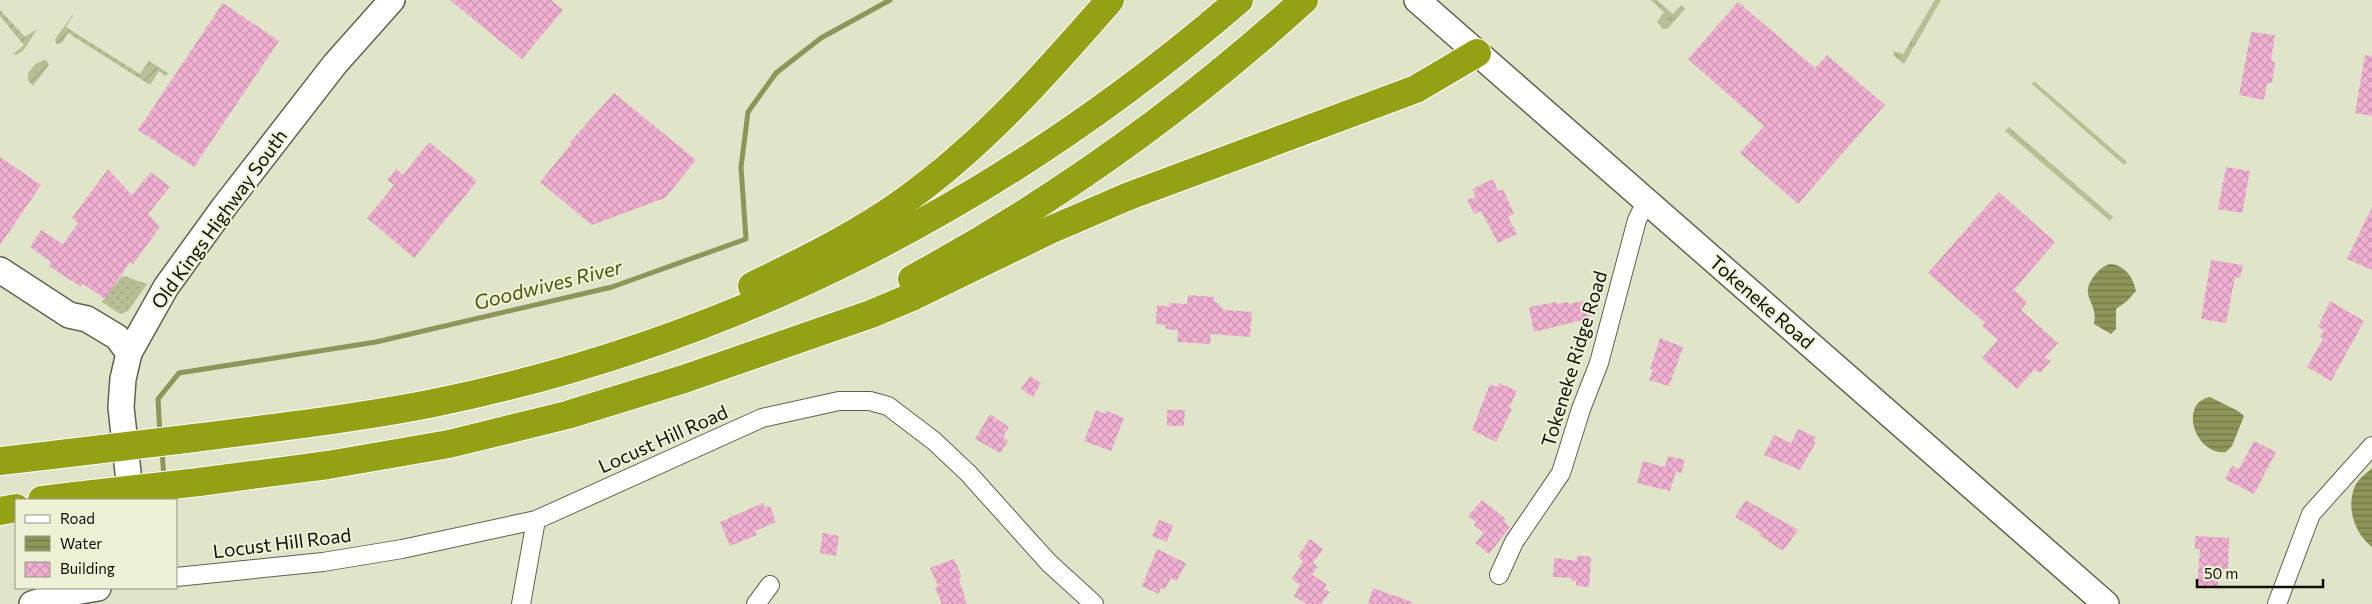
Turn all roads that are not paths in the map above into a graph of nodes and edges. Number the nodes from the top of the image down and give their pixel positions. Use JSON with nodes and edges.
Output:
{"nodes":[{"id":1,"x":392,"y":0,"type":"edge"},
{"id":2,"x":1110,"y":0,"type":"edge"},
{"id":3,"x":1239,"y":0,"type":"edge"},
{"id":4,"x":1304,"y":0,"type":"edge"},
{"id":5,"x":1417,"y":0,"type":"edge"},
{"id":6,"x":1477,"y":53,"type":"junction"},
{"id":7,"x":1647,"y":200,"type":"junction"},
{"id":8,"x":0,"y":270,"type":"edge"},
{"id":9,"x":129,"y":353,"type":"junction"},
{"id":10,"x":606,"y":358,"type":"junction"},
{"id":11,"x":684,"y":379,"type":"junction"},
{"id":12,"x":2372,"y":446,"type":"edge"},
{"id":13,"x":69,"y":452,"type":"junction"},
{"id":14,"x":0,"y":453,"type":"edge"},
{"id":15,"x":0,"y":461,"type":"edge"},
{"id":16,"x":65,"y":498,"type":"edge"},
{"id":17,"x":131,"y":499,"type":"edge"},
{"id":18,"x":15,"y":503,"type":"edge"},
{"id":19,"x":0,"y":505,"type":"edge"},
{"id":20,"x":15,"y":508,"type":"edge"},
{"id":21,"x":0,"y":511,"type":"edge"},
{"id":22,"x":536,"y":520,"type":"junction"},
{"id":23,"x":1499,"y":576,"type":"dead end"},
{"id":24,"x":178,"y":577,"type":"edge"},
{"id":25,"x":770,"y":585,"type":"dead end"},
{"id":26,"x":92,"y":589,"type":"edge"},
{"id":27,"x":32,"y":604,"type":"edge"},
{"id":28,"x":522,"y":604,"type":"edge"},
{"id":29,"x":756,"y":604,"type":"edge"},
{"id":30,"x":1094,"y":604,"type":"edge"},
{"id":31,"x":2106,"y":604,"type":"edge"},
{"id":32,"x":2277,"y":604,"type":"edge"}],
"edges":[{"from":1,"to":9,"type":"main road","name":"Old Kings Highway South"},
{"from":2,"to":10,"type":"highway"},
{"from":3,"to":10,"type":"highway"},
{"from":4,"to":11,"type":"highway"},
{"from":5,"to":6,"type":"main road","name":"Tokeneke Road"},
{"from":6,"to":7,"type":"main road","name":"Tokeneke Road"},
{"from":6,"to":11,"type":"highway"},
{"from":7,"to":23,"type":"street","name":"Tokeneke Ridge Road"},
{"from":7,"to":31,"type":"main road","name":"Tokeneke Road"},
{"from":8,"to":9,"type":"main road"},
{"from":9,"to":17,"type":"main road","name":"Old Kings Highway South"},
{"from":10,"to":13,"type":"highway","bridge":true},
{"from":11,"to":16,"type":"highway","bridge":true},
{"from":12,"to":32,"type":"street"},
{"from":13,"to":14,"type":"highway"},
{"from":13,"to":15,"type":"highway"},
{"from":18,"to":19,"type":"highway"},
{"from":20,"to":21,"type":"highway"},
{"from":22,"to":24,"type":"street","name":"Locust Hill Road"},
{"from":22,"to":28,"type":"street"},
{"from":22,"to":30,"type":"street","name":"Locust Hill Road"},
{"from":25,"to":29,"type":"street"},
{"from":26,"to":27,"type":"main road"}]}
